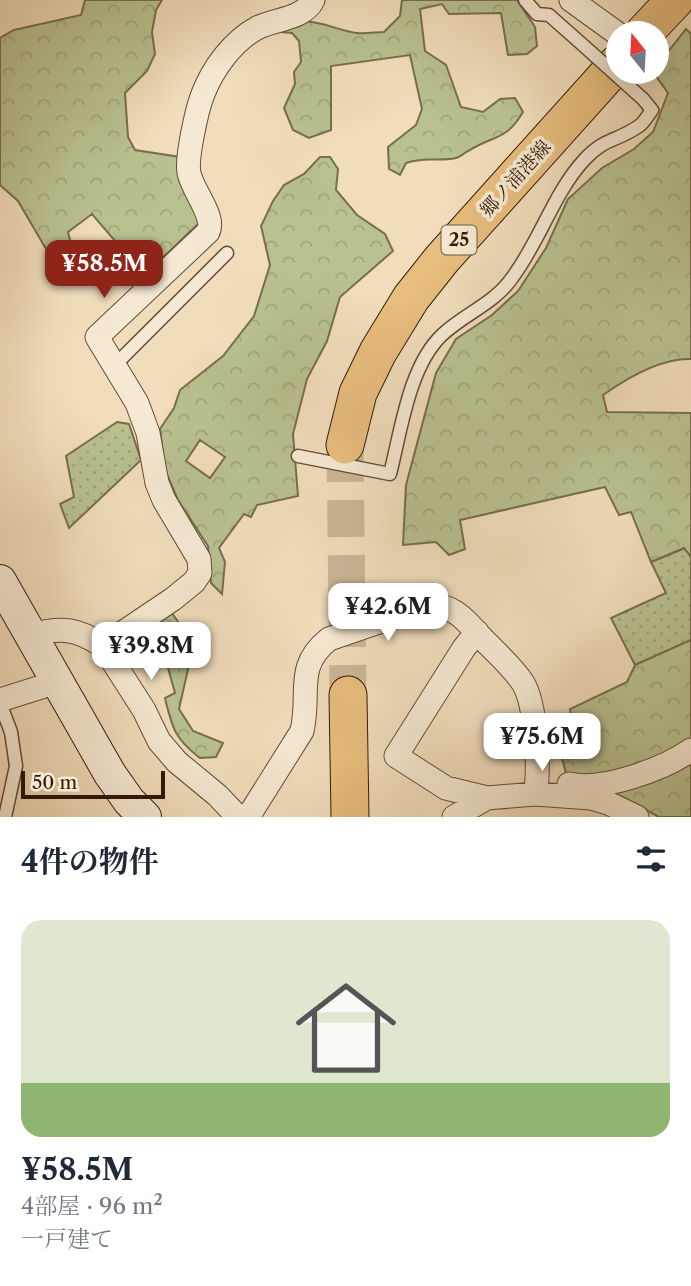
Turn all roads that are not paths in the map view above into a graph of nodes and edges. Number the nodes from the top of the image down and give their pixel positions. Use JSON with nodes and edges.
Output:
{"nodes":[{"id":1,"x":313,"y":0,"type":"edge"},
{"id":2,"x":524,"y":0,"type":"edge"},
{"id":3,"x":570,"y":0,"type":"edge"},
{"id":4,"x":675,"y":0,"type":"edge"},
{"id":5,"x":656,"y":21,"type":"edge"},
{"id":6,"x":606,"y":26,"type":"edge"},
{"id":7,"x":606,"y":76,"type":"edge"},
{"id":8,"x":227,"y":253,"type":"dead end"},
{"id":9,"x":115,"y":365,"type":"junction"},
{"id":10,"x":345,"y":445,"type":"tunnel mouth"},
{"id":11,"x":298,"y":457,"type":"dead end"},
{"id":12,"x":0,"y":580,"type":"edge"},
{"id":13,"x":477,"y":632,"type":"junction"},
{"id":14,"x":31,"y":635,"type":"junction"},
{"id":15,"x":103,"y":646,"type":"junction"},
{"id":16,"x":57,"y":682,"type":"junction"},
{"id":17,"x":348,"y":695,"type":"tunnel mouth"},
{"id":18,"x":0,"y":702,"type":"edge"},
{"id":19,"x":691,"y":750,"type":"edge"},
{"id":20,"x":537,"y":786,"type":"junction"},
{"id":21,"x":487,"y":797,"type":"junction"},
{"id":22,"x":5,"y":817,"type":"edge"},
{"id":23,"x":145,"y":817,"type":"edge"},
{"id":24,"x":237,"y":817,"type":"edge"},
{"id":25,"x":248,"y":817,"type":"edge"},
{"id":26,"x":351,"y":817,"type":"edge"},
{"id":27,"x":454,"y":817,"type":"edge"},
{"id":28,"x":637,"y":817,"type":"edge"}],
"edges":[{"from":1,"to":9,"type":"street"},
{"from":2,"to":11,"type":"lane","bridge":true},
{"from":3,"to":6,"type":"street"},
{"from":4,"to":5,"type":"main road"},
{"from":7,"to":10,"type":"main road","name":"郷ノ浦港線","number":"25"},
{"from":8,"to":9,"type":"lane"},
{"from":9,"to":15,"type":"street"},
{"from":12,"to":14,"type":"main road"},
{"from":13,"to":20,"type":"street"},
{"from":13,"to":21,"type":"street"},
{"from":13,"to":25,"type":"street"},
{"from":14,"to":15,"type":"street"},
{"from":14,"to":16,"type":"main road"},
{"from":15,"to":24,"type":"street"},
{"from":16,"to":18,"type":"street"},
{"from":16,"to":23,"type":"main road"},
{"from":17,"to":26,"type":"main road"},
{"from":18,"to":22,"type":"lane"},
{"from":19,"to":20,"type":"street"},
{"from":20,"to":21,"type":"street"},
{"from":20,"to":28,"type":"street"},
{"from":21,"to":27,"type":"street"}]}
